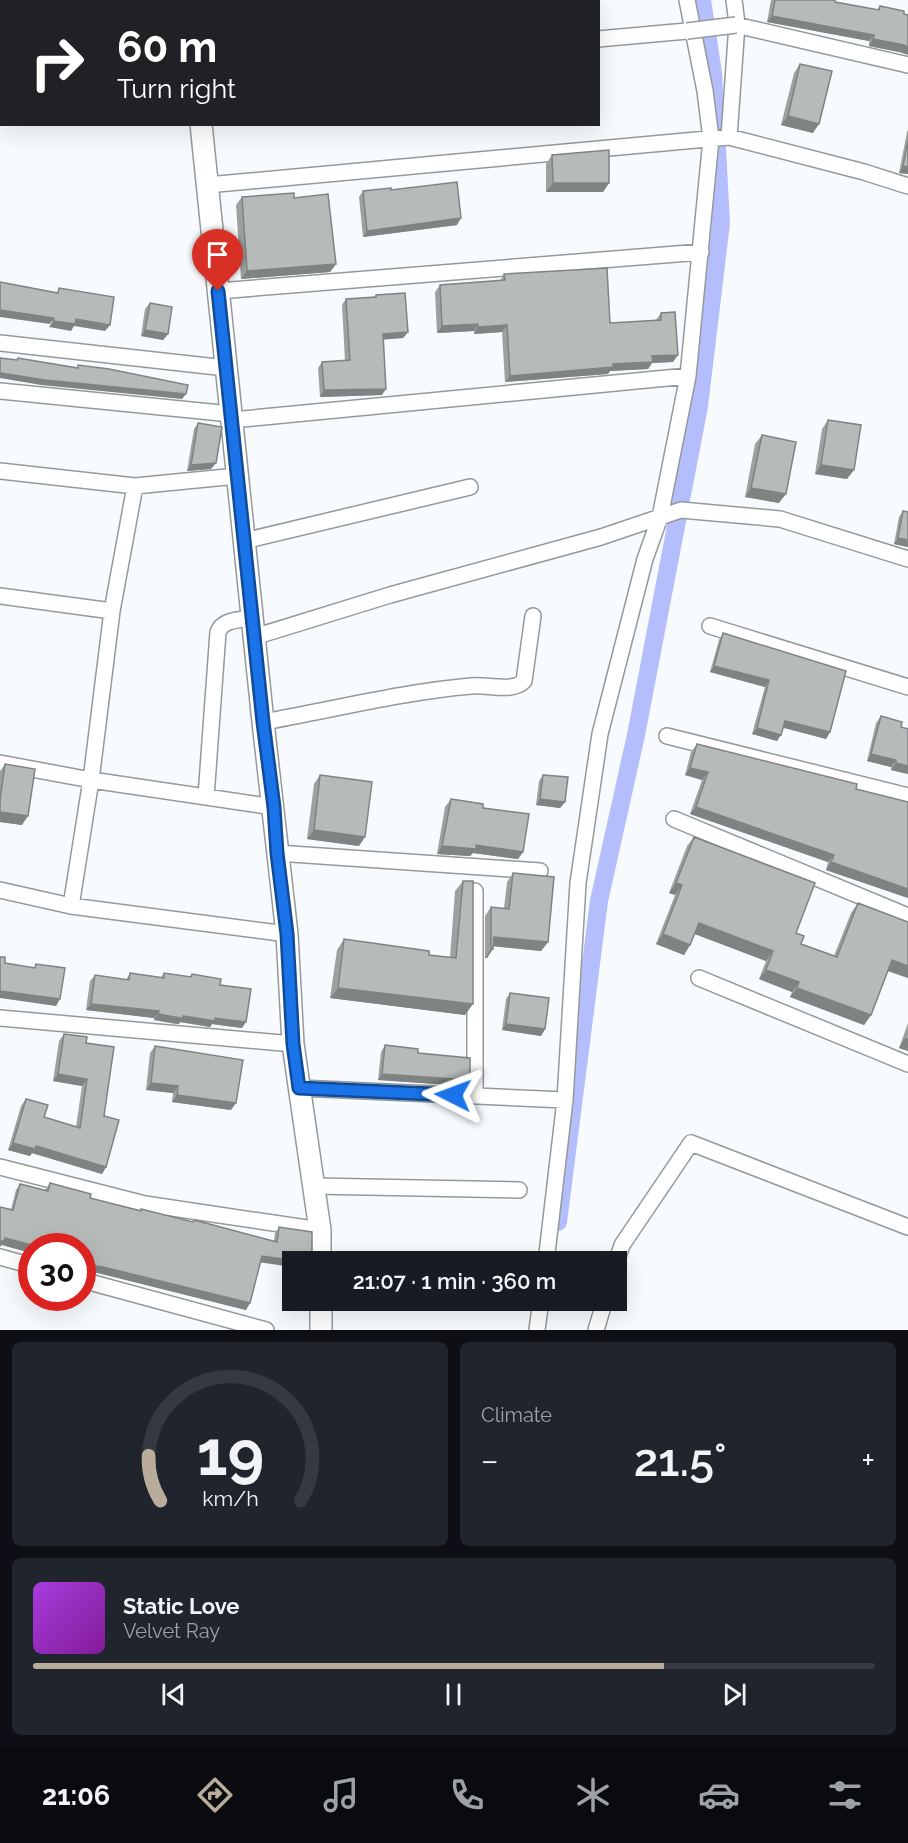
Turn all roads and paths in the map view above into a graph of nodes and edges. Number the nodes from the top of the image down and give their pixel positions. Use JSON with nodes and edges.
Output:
{"nodes":[{"id":1,"x":687,"y":0,"type":"edge"},
{"id":2,"x":734,"y":0,"type":"edge"},
{"id":3,"x":736,"y":25,"type":"junction"},
{"id":4,"x":600,"y":39,"type":"edge"},
{"id":5,"x":908,"y":65,"type":"edge"},
{"id":6,"x":201,"y":126,"type":"edge"},
{"id":7,"x":720,"y":138,"type":"junction"},
{"id":8,"x":207,"y":185,"type":"junction"},
{"id":9,"x":908,"y":186,"type":"edge"},
{"id":10,"x":701,"y":252,"type":"junction"},
{"id":11,"x":218,"y":291,"type":"junction"},
{"id":12,"x":0,"y":343,"type":"edge"},
{"id":13,"x":226,"y":368,"type":"junction"},
{"id":14,"x":688,"y":376,"type":"junction"},
{"id":15,"x":0,"y":391,"type":"edge"},
{"id":16,"x":231,"y":417,"type":"junction"},
{"id":17,"x":0,"y":471,"type":"edge"},
{"id":18,"x":237,"y":476,"type":"junction"},
{"id":19,"x":135,"y":486,"type":"junction"},
{"id":20,"x":470,"y":487,"type":"dead end"},
{"id":21,"x":661,"y":517,"type":"junction"},
{"id":22,"x":244,"y":541,"type":"junction"},
{"id":23,"x":908,"y":559,"type":"edge"},
{"id":24,"x":0,"y":596,"type":"edge"},
{"id":25,"x":112,"y":611,"type":"junction"},
{"id":26,"x":533,"y":616,"type":"dead end"},
{"id":27,"x":710,"y":626,"type":"dead end"},
{"id":28,"x":253,"y":627,"type":"junction"},
{"id":29,"x":908,"y":687,"type":"edge"},
{"id":30,"x":263,"y":722,"type":"junction"},
{"id":31,"x":667,"y":736,"type":"dead end"},
{"id":32,"x":0,"y":763,"type":"edge"},
{"id":33,"x":91,"y":780,"type":"junction"},
{"id":34,"x":908,"y":796,"type":"edge"},
{"id":35,"x":206,"y":797,"type":"junction"},
{"id":36,"x":274,"y":807,"type":"junction"},
{"id":37,"x":674,"y":819,"type":"dead end"},
{"id":38,"x":277,"y":853,"type":"junction"},
{"id":39,"x":540,"y":871,"type":"dead end"},
{"id":40,"x":0,"y":890,"type":"edge"},
{"id":41,"x":475,"y":891,"type":"edge"},
{"id":42,"x":72,"y":906,"type":"junction"},
{"id":43,"x":908,"y":916,"type":"edge"},
{"id":44,"x":287,"y":934,"type":"junction"},
{"id":45,"x":699,"y":978,"type":"dead end"},
{"id":46,"x":0,"y":1018,"type":"edge"},
{"id":47,"x":293,"y":1044,"type":"junction"},
{"id":48,"x":908,"y":1064,"type":"edge"},
{"id":49,"x":299,"y":1088,"type":"junction"},
{"id":50,"x":475,"y":1096,"type":"junction"},
{"id":51,"x":565,"y":1100,"type":"junction"},
{"id":52,"x":0,"y":1167,"type":"edge"},
{"id":53,"x":314,"y":1186,"type":"junction"},
{"id":54,"x":519,"y":1190,"type":"dead end"},
{"id":55,"x":908,"y":1227,"type":"edge"},
{"id":56,"x":320,"y":1230,"type":"junction"},
{"id":57,"x":320,"y":1251,"type":"edge"},
{"id":58,"x":547,"y":1251,"type":"edge"},
{"id":59,"x":620,"y":1251,"type":"edge"},
{"id":60,"x":0,"y":1257,"type":"edge"},
{"id":61,"x":18,"y":1262,"type":"edge"},
{"id":62,"x":96,"y":1284,"type":"edge"},
{"id":63,"x":321,"y":1311,"type":"edge"},
{"id":64,"x":539,"y":1311,"type":"edge"},
{"id":65,"x":602,"y":1311,"type":"edge"},
{"id":66,"x":266,"y":1330,"type":"edge"},
{"id":67,"x":321,"y":1330,"type":"edge"},
{"id":68,"x":537,"y":1330,"type":"edge"},
{"id":69,"x":596,"y":1330,"type":"edge"}],
"edges":[{"from":1,"to":7,"type":"street"},
{"from":2,"to":3,"type":"street"},
{"from":3,"to":4,"type":"street","bridge":true},
{"from":3,"to":5,"type":"street"},
{"from":3,"to":7,"type":"street"},
{"from":6,"to":8,"type":"main road"},
{"from":7,"to":8,"type":"street"},
{"from":7,"to":9,"type":"street"},
{"from":7,"to":10,"type":"street"},
{"from":8,"to":11,"type":"main road"},
{"from":10,"to":11,"type":"street"},
{"from":10,"to":14,"type":"street"},
{"from":11,"to":13,"type":"main road"},
{"from":12,"to":13,"type":"street"},
{"from":13,"to":16,"type":"main road"},
{"from":14,"to":16,"type":"street"},
{"from":14,"to":21,"type":"street"},
{"from":15,"to":16,"type":"street"},
{"from":16,"to":18,"type":"main road"},
{"from":17,"to":19,"type":"street"},
{"from":18,"to":19,"type":"street"},
{"from":18,"to":22,"type":"main road"},
{"from":19,"to":25,"type":"street"},
{"from":20,"to":22,"type":"street"},
{"from":21,"to":23,"type":"street"},
{"from":21,"to":28,"type":"street"},
{"from":21,"to":51,"type":"street"},
{"from":22,"to":28,"type":"main road"},
{"from":24,"to":25,"type":"street"},
{"from":25,"to":33,"type":"street"},
{"from":26,"to":30,"type":"street"},
{"from":27,"to":29,"type":"street"},
{"from":28,"to":30,"type":"main road"},
{"from":28,"to":35,"type":"street"},
{"from":30,"to":36,"type":"main road"},
{"from":31,"to":34,"type":"street"},
{"from":32,"to":33,"type":"street"},
{"from":33,"to":35,"type":"street"},
{"from":33,"to":42,"type":"street"},
{"from":35,"to":36,"type":"street"},
{"from":36,"to":38,"type":"main road"},
{"from":37,"to":43,"type":"street"},
{"from":38,"to":39,"type":"street"},
{"from":38,"to":44,"type":"main road"},
{"from":40,"to":42,"type":"street"},
{"from":41,"to":50,"type":"street"},
{"from":42,"to":44,"type":"street"},
{"from":44,"to":47,"type":"main road"},
{"from":45,"to":48,"type":"street"},
{"from":46,"to":47,"type":"street"},
{"from":47,"to":49,"type":"main road"},
{"from":49,"to":50,"type":"street"},
{"from":49,"to":53,"type":"main road"},
{"from":50,"to":51,"type":"street"},
{"from":51,"to":58,"type":"street"},
{"from":52,"to":56,"type":"street"},
{"from":53,"to":54,"type":"street"},
{"from":53,"to":56,"type":"main road"},
{"from":55,"to":59,"type":"street"},
{"from":56,"to":57,"type":"main road"},
{"from":60,"to":61,"type":"street"},
{"from":62,"to":66,"type":"street"},
{"from":63,"to":67,"type":"main road"},
{"from":64,"to":68,"type":"street"},
{"from":65,"to":69,"type":"street"}]}
